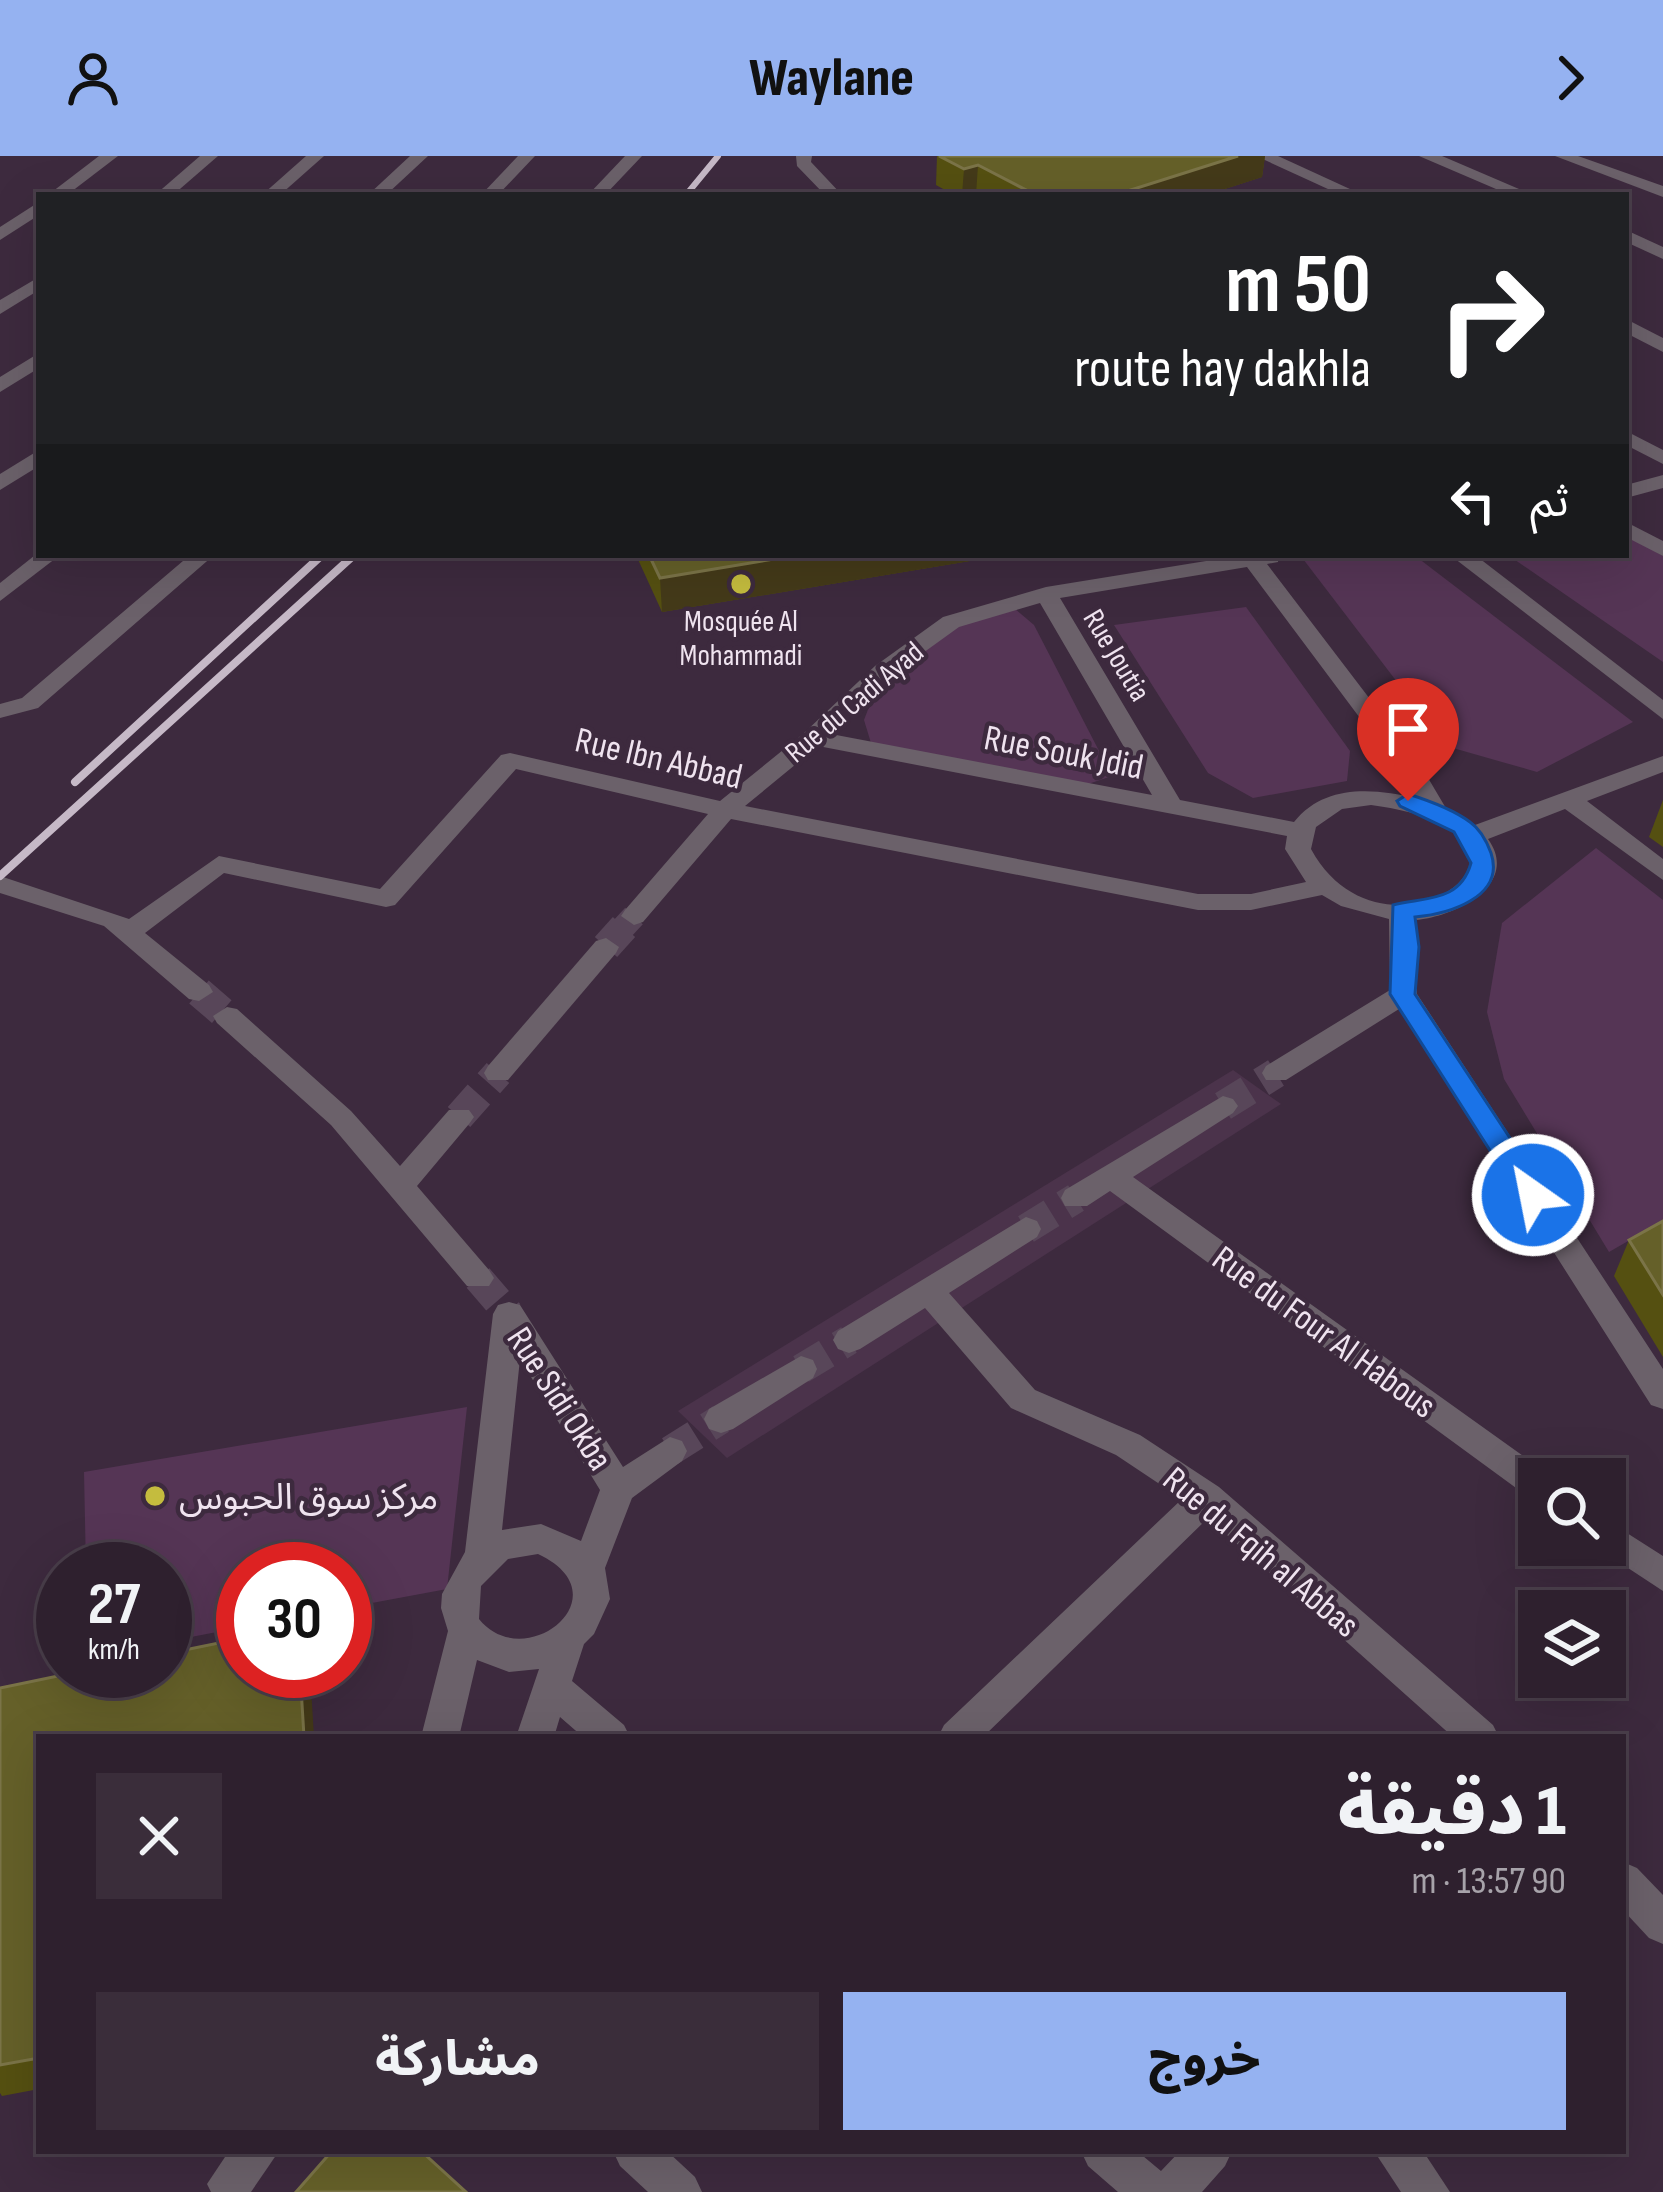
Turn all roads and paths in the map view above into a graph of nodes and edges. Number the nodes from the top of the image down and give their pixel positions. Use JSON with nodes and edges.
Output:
{"nodes":[{"id":1,"x":110,"y":156,"type":"edge"},
{"id":2,"x":210,"y":156,"type":"edge"},
{"id":3,"x":316,"y":156,"type":"edge"},
{"id":4,"x":420,"y":156,"type":"edge"},
{"id":5,"x":527,"y":156,"type":"edge"},
{"id":6,"x":634,"y":156,"type":"edge"},
{"id":7,"x":1264,"y":156,"type":"edge"},
{"id":8,"x":1427,"y":156,"type":"edge"},
{"id":9,"x":1563,"y":156,"type":"edge"},
{"id":10,"x":804,"y":157,"type":"edge"},
{"id":11,"x":60,"y":192,"type":"edge"},
{"id":12,"x":167,"y":192,"type":"edge"},
{"id":13,"x":274,"y":192,"type":"edge"},
{"id":14,"x":379,"y":192,"type":"edge"},
{"id":15,"x":492,"y":192,"type":"edge"},
{"id":16,"x":599,"y":192,"type":"edge"},
{"id":17,"x":832,"y":192,"type":"edge"},
{"id":18,"x":1348,"y":192,"type":"edge"},
{"id":19,"x":1517,"y":192,"type":"edge"},
{"id":20,"x":1663,"y":192,"type":"edge"},
{"id":21,"x":36,"y":209,"type":"edge"},
{"id":22,"x":1663,"y":233,"type":"edge"},
{"id":23,"x":0,"y":235,"type":"edge"},
{"id":24,"x":1630,"y":240,"type":"edge"},
{"id":25,"x":1663,"y":254,"type":"edge"},
{"id":26,"x":0,"y":284,"type":"edge"},
{"id":27,"x":36,"y":286,"type":"edge"},
{"id":28,"x":0,"y":308,"type":"edge"},
{"id":29,"x":1629,"y":327,"type":"edge"},
{"id":30,"x":1663,"y":346,"type":"edge"},
{"id":31,"x":36,"y":361,"type":"edge"},
{"id":32,"x":0,"y":386,"type":"edge"},
{"id":33,"x":1629,"y":439,"type":"edge"},
{"id":34,"x":36,"y":458,"type":"edge"},
{"id":35,"x":1663,"y":458,"type":"edge"},
{"id":36,"x":1663,"y":481,"type":"edge"},
{"id":37,"x":0,"y":484,"type":"edge"},
{"id":38,"x":1629,"y":492,"type":"edge"},
{"id":39,"x":1629,"y":530,"type":"edge"},
{"id":40,"x":1663,"y":550,"type":"edge"},
{"id":41,"x":45,"y":558,"type":"edge"},
{"id":42,"x":199,"y":558,"type":"edge"},
{"id":43,"x":1160,"y":558,"type":"edge"},
{"id":44,"x":1465,"y":558,"type":"edge"},
{"id":45,"x":1262,"y":559,"type":"edge"},
{"id":46,"x":1174,"y":575,"type":"junction"},
{"id":47,"x":0,"y":594,"type":"edge"},
{"id":48,"x":1046,"y":594,"type":"junction"},
{"id":49,"x":0,"y":711,"type":"edge"},
{"id":50,"x":1663,"y":712,"type":"edge"},
{"id":51,"x":813,"y":738,"type":"junction"},
{"id":52,"x":1663,"y":763,"type":"edge"},
{"id":53,"x":1571,"y":801,"type":"junction"},
{"id":54,"x":1173,"y":809,"type":"junction"},
{"id":55,"x":725,"y":810,"type":"junction"},
{"id":56,"x":1435,"y":810,"type":"junction"},
{"id":57,"x":1300,"y":831,"type":"junction"},
{"id":58,"x":1472,"y":836,"type":"junction"},
{"id":59,"x":1663,"y":872,"type":"edge"},
{"id":60,"x":0,"y":884,"type":"edge"},
{"id":61,"x":1324,"y":886,"type":"junction"},
{"id":62,"x":1402,"y":910,"type":"junction"},
{"id":63,"x":634,"y":916,"type":"tunnel mouth"},
{"id":64,"x":121,"y":926,"type":"junction"},
{"id":65,"x":606,"y":947,"type":"tunnel mouth"},
{"id":66,"x":199,"y":992,"type":"tunnel mouth"},
{"id":67,"x":1403,"y":994,"type":"junction"},
{"id":68,"x":227,"y":1016,"type":"tunnel mouth"},
{"id":69,"x":498,"y":1073,"type":"tunnel mouth"},
{"id":70,"x":1276,"y":1073,"type":"tunnel mouth"},
{"id":71,"x":1223,"y":1106,"type":"tunnel mouth"},
{"id":72,"x":459,"y":1117,"type":"tunnel mouth"},
{"id":73,"x":1111,"y":1177,"type":"junction"},
{"id":74,"x":400,"y":1186,"type":"junction"},
{"id":75,"x":1076,"y":1198,"type":"tunnel mouth"},
{"id":76,"x":1026,"y":1229,"type":"tunnel mouth"},
{"id":77,"x":478,"y":1278,"type":"tunnel mouth"},
{"id":78,"x":928,"y":1290,"type":"junction"},
{"id":79,"x":849,"y":1340,"type":"tunnel mouth"},
{"id":80,"x":801,"y":1370,"type":"tunnel mouth"},
{"id":81,"x":1663,"y":1396,"type":"edge"},
{"id":82,"x":721,"y":1419,"type":"tunnel mouth"},
{"id":83,"x":670,"y":1451,"type":"tunnel mouth"},
{"id":84,"x":1518,"y":1471,"type":"edge"},
{"id":85,"x":618,"y":1489,"type":"junction"},
{"id":86,"x":1207,"y":1497,"type":"junction"},
{"id":87,"x":1626,"y":1549,"type":"edge"},
{"id":88,"x":482,"y":1557,"type":"junction"},
{"id":89,"x":588,"y":1568,"type":"junction"},
{"id":90,"x":1663,"y":1576,"type":"edge"},
{"id":91,"x":466,"y":1631,"type":"junction"},
{"id":92,"x":567,"y":1640,"type":"junction"},
{"id":93,"x":554,"y":1689,"type":"junction"},
{"id":94,"x":960,"y":1733,"type":"edge"},
{"id":95,"x":441,"y":1734,"type":"edge"},
{"id":96,"x":536,"y":1734,"type":"edge"},
{"id":97,"x":607,"y":1734,"type":"edge"},
{"id":98,"x":1477,"y":1734,"type":"edge"},
{"id":99,"x":1626,"y":1884,"type":"edge"},
{"id":100,"x":1663,"y":1924,"type":"edge"},
{"id":101,"x":638,"y":2154,"type":"edge"},
{"id":102,"x":1107,"y":2154,"type":"edge"},
{"id":103,"x":1207,"y":2154,"type":"edge"},
{"id":104,"x":1398,"y":2154,"type":"edge"},
{"id":105,"x":680,"y":2192,"type":"edge"},
{"id":106,"x":1151,"y":2192,"type":"edge"},
{"id":107,"x":1172,"y":2192,"type":"edge"},
{"id":108,"x":1428,"y":2192,"type":"edge"}],
"edges":[{"from":1,"to":11,"type":"street"},
{"from":2,"to":12,"type":"street"},
{"from":3,"to":13,"type":"street"},
{"from":4,"to":14,"type":"street"},
{"from":5,"to":15,"type":"street"},
{"from":6,"to":16,"type":"street"},
{"from":7,"to":18,"type":"street"},
{"from":8,"to":19,"type":"street"},
{"from":9,"to":20,"type":"street"},
{"from":10,"to":17,"type":"street"},
{"from":21,"to":23,"type":"street"},
{"from":22,"to":24,"type":"street"},
{"from":24,"to":25,"type":"street"},
{"from":26,"to":27,"type":"street"},
{"from":27,"to":28,"type":"street"},
{"from":29,"to":30,"type":"street"},
{"from":31,"to":32,"type":"street"},
{"from":33,"to":35,"type":"street"},
{"from":34,"to":37,"type":"street"},
{"from":36,"to":38,"type":"street"},
{"from":39,"to":40,"type":"street"},
{"from":41,"to":47,"type":"street"},
{"from":42,"to":49,"type":"street"},
{"from":43,"to":46,"type":"street"},
{"from":44,"to":50,"type":"street"},
{"from":45,"to":46,"type":"street","name":"Rue du Cadi Ayad"},
{"from":45,"to":56,"type":"street"},
{"from":46,"to":48,"type":"street","name":"Rue du Cadi Ayad"},
{"from":48,"to":51,"type":"street","name":"Rue du Cadi Ayad"},
{"from":48,"to":54,"type":"street","name":"Rue Joutia"},
{"from":51,"to":54,"type":"street","name":"Rue Souk Jdid"},
{"from":51,"to":55,"type":"street","name":"Rue du Cadi Ayad"},
{"from":52,"to":53,"type":"street"},
{"from":53,"to":58,"type":"street"},
{"from":53,"to":59,"type":"street"},
{"from":54,"to":57,"type":"street","name":"Rue Souk Jdid"},
{"from":55,"to":61,"type":"street","name":"Rue Ibn Abbad"},
{"from":55,"to":63,"type":"street","name":"Rue du Cadi Ayad"},
{"from":55,"to":64,"type":"street","name":"Rue Ibn Abbad"},
{"from":56,"to":57,"type":"street"},
{"from":56,"to":58,"type":"street"},
{"from":57,"to":61,"type":"street"},
{"from":58,"to":62,"type":"street"},
{"from":60,"to":64,"type":"street"},
{"from":61,"to":62,"type":"street"},
{"from":62,"to":67,"type":"street"},
{"from":64,"to":66,"type":"street"},
{"from":65,"to":69,"type":"street"},
{"from":67,"to":70,"type":"street"},
{"from":67,"to":81,"type":"street"},
{"from":68,"to":74,"type":"street"},
{"from":71,"to":73,"type":"street"},
{"from":72,"to":74,"type":"street"},
{"from":73,"to":75,"type":"street"},
{"from":73,"to":84,"type":"street","name":"Rue du Four Al Habous"},
{"from":74,"to":77,"type":"street"},
{"from":76,"to":78,"type":"street"},
{"from":78,"to":79,"type":"street"},
{"from":78,"to":86,"type":"street","name":"Rue du Fqih al Abbas"},
{"from":80,"to":82,"type":"street"},
{"from":83,"to":85,"type":"street"},
{"from":85,"to":88,"type":"street","name":"Rue Sidi Okba"},
{"from":85,"to":89,"type":"street","name":"Rue Sidi Okba"},
{"from":86,"to":94,"type":"street"},
{"from":86,"to":98,"type":"street","name":"Rue du Fqih al Abbas"},
{"from":87,"to":90,"type":"street"},
{"from":88,"to":89,"type":"street"},
{"from":88,"to":91,"type":"street"},
{"from":89,"to":92,"type":"street"},
{"from":91,"to":92,"type":"street"},
{"from":91,"to":95,"type":"street"},
{"from":92,"to":93,"type":"street"},
{"from":93,"to":96,"type":"street"},
{"from":93,"to":97,"type":"street"},
{"from":99,"to":100,"type":"street"},
{"from":101,"to":105,"type":"street"},
{"from":102,"to":106,"type":"street"},
{"from":103,"to":107,"type":"street"},
{"from":104,"to":108,"type":"street"}]}
